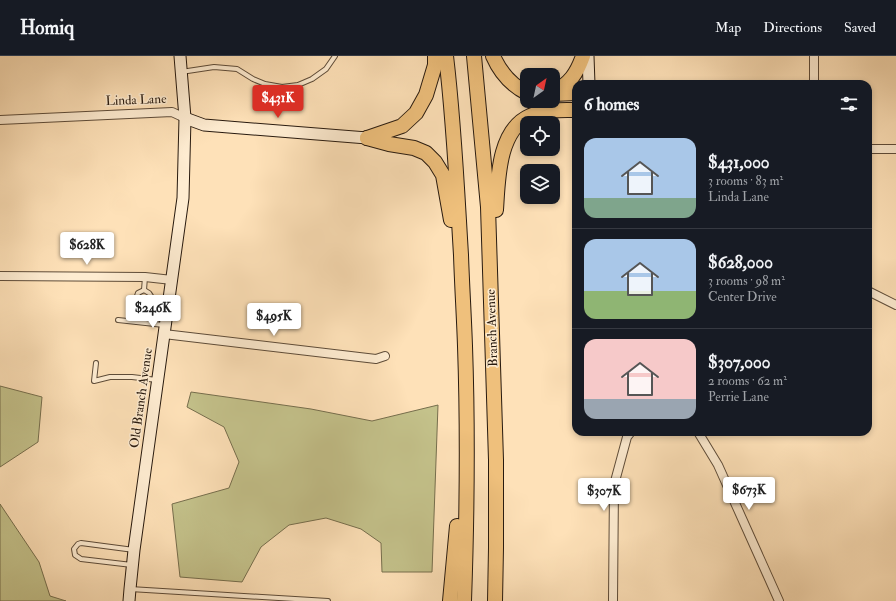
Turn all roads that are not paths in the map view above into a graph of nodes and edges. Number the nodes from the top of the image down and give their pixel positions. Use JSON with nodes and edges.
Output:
{"nodes":[{"id":1,"x":180,"y":56,"type":"edge"},
{"id":2,"x":335,"y":56,"type":"edge"},
{"id":3,"x":435,"y":56,"type":"edge"},
{"id":4,"x":446,"y":56,"type":"edge"},
{"id":5,"x":474,"y":56,"type":"edge"},
{"id":6,"x":493,"y":56,"type":"edge"},
{"id":7,"x":582,"y":56,"type":"edge"},
{"id":8,"x":588,"y":56,"type":"edge"},
{"id":9,"x":814,"y":56,"type":"edge"},
{"id":10,"x":181,"y":72,"type":"junction"},
{"id":11,"x":589,"y":80,"type":"edge"},
{"id":12,"x":814,"y":80,"type":"edge"},
{"id":13,"x":560,"y":88,"type":"edge"},
{"id":14,"x":520,"y":90,"type":"edge"},
{"id":15,"x":560,"y":93,"type":"edge"},
{"id":16,"x":572,"y":93,"type":"edge"},
{"id":17,"x":572,"y":110,"type":"edge"},
{"id":18,"x":185,"y":118,"type":"junction"},
{"id":19,"x":0,"y":120,"type":"edge"},
{"id":20,"x":367,"y":138,"type":"junction"},
{"id":21,"x":872,"y":149,"type":"edge"},
{"id":22,"x":896,"y":149,"type":"edge"},
{"id":23,"x":0,"y":276,"type":"edge"},
{"id":24,"x":144,"y":278,"type":"junction"},
{"id":25,"x":172,"y":280,"type":"junction"},
{"id":26,"x":490,"y":280,"type":"junction"},
{"id":27,"x":462,"y":289,"type":"junction"},
{"id":28,"x":144,"y":290,"type":"junction"},
{"id":29,"x":872,"y":293,"type":"edge"},
{"id":30,"x":896,"y":305,"type":"edge"},
{"id":31,"x":118,"y":320,"type":"dead end"},
{"id":32,"x":137,"y":322,"type":"junction"},
{"id":33,"x":151,"y":323,"type":"junction"},
{"id":34,"x":164,"y":330,"type":"junction"},
{"id":35,"x":385,"y":356,"type":"dead end"},
{"id":36,"x":96,"y":363,"type":"dead end"},
{"id":37,"x":157,"y":380,"type":"junction"},
{"id":38,"x":466,"y":424,"type":"junction"},
{"id":39,"x":628,"y":436,"type":"edge"},
{"id":40,"x":700,"y":436,"type":"edge"},
{"id":41,"x":134,"y":550,"type":"junction"},
{"id":42,"x":132,"y":565,"type":"junction"},
{"id":43,"x":130,"y":589,"type":"junction"},
{"id":44,"x":129,"y":601,"type":"edge"},
{"id":45,"x":328,"y":601,"type":"edge"},
{"id":46,"x":450,"y":601,"type":"edge"},
{"id":47,"x":464,"y":601,"type":"edge"},
{"id":48,"x":494,"y":601,"type":"edge"},
{"id":49,"x":613,"y":601,"type":"edge"},
{"id":50,"x":779,"y":601,"type":"edge"}],
"edges":[{"from":1,"to":10,"type":"street","name":"Old Branch Avenue"},
{"from":2,"to":10,"type":"lane"},
{"from":3,"to":20,"type":"highway"},
{"from":4,"to":27,"type":"highway"},
{"from":5,"to":26,"type":"highway","name":"Branch Avenue"},
{"from":6,"to":14,"type":"highway"},
{"from":7,"to":13,"type":"highway"},
{"from":8,"to":11,"type":"street"},
{"from":9,"to":12,"type":"street"},
{"from":10,"to":18,"type":"street","name":"Old Branch Avenue"},
{"from":15,"to":16,"type":"highway"},
{"from":17,"to":26,"type":"highway"},
{"from":18,"to":19,"type":"street","name":"Linda Lane"},
{"from":18,"to":20,"type":"street","name":"Linda Lane"},
{"from":18,"to":25,"type":"street","name":"Old Branch Avenue"},
{"from":20,"to":27,"type":"highway"},
{"from":21,"to":22,"type":"street"},
{"from":23,"to":24,"type":"street"},
{"from":24,"to":25,"type":"street"},
{"from":24,"to":28,"type":"lane"},
{"from":25,"to":34,"type":"street","name":"Old Branch Avenue"},
{"from":26,"to":48,"type":"highway","name":"Branch Avenue"},
{"from":27,"to":38,"type":"highway"},
{"from":28,"to":32,"type":"lane"},
{"from":28,"to":33,"type":"lane"},
{"from":29,"to":30,"type":"street"},
{"from":31,"to":32,"type":"lane"},
{"from":32,"to":33,"type":"lane"},
{"from":33,"to":34,"type":"lane"},
{"from":34,"to":35,"type":"street"},
{"from":34,"to":37,"type":"street","name":"Old Branch Avenue"},
{"from":36,"to":37,"type":"lane"},
{"from":37,"to":41,"type":"street","name":"Old Branch Avenue"},
{"from":38,"to":46,"type":"highway"},
{"from":38,"to":47,"type":"highway"},
{"from":39,"to":49,"type":"street"},
{"from":40,"to":50,"type":"street"},
{"from":41,"to":42,"type":"street","name":"Old Branch Avenue"},
{"from":41,"to":42,"type":"lane"},
{"from":42,"to":43,"type":"street","name":"Old Branch Avenue"},
{"from":43,"to":44,"type":"street","name":"Old Branch Avenue"},
{"from":43,"to":45,"type":"lane"}]}
